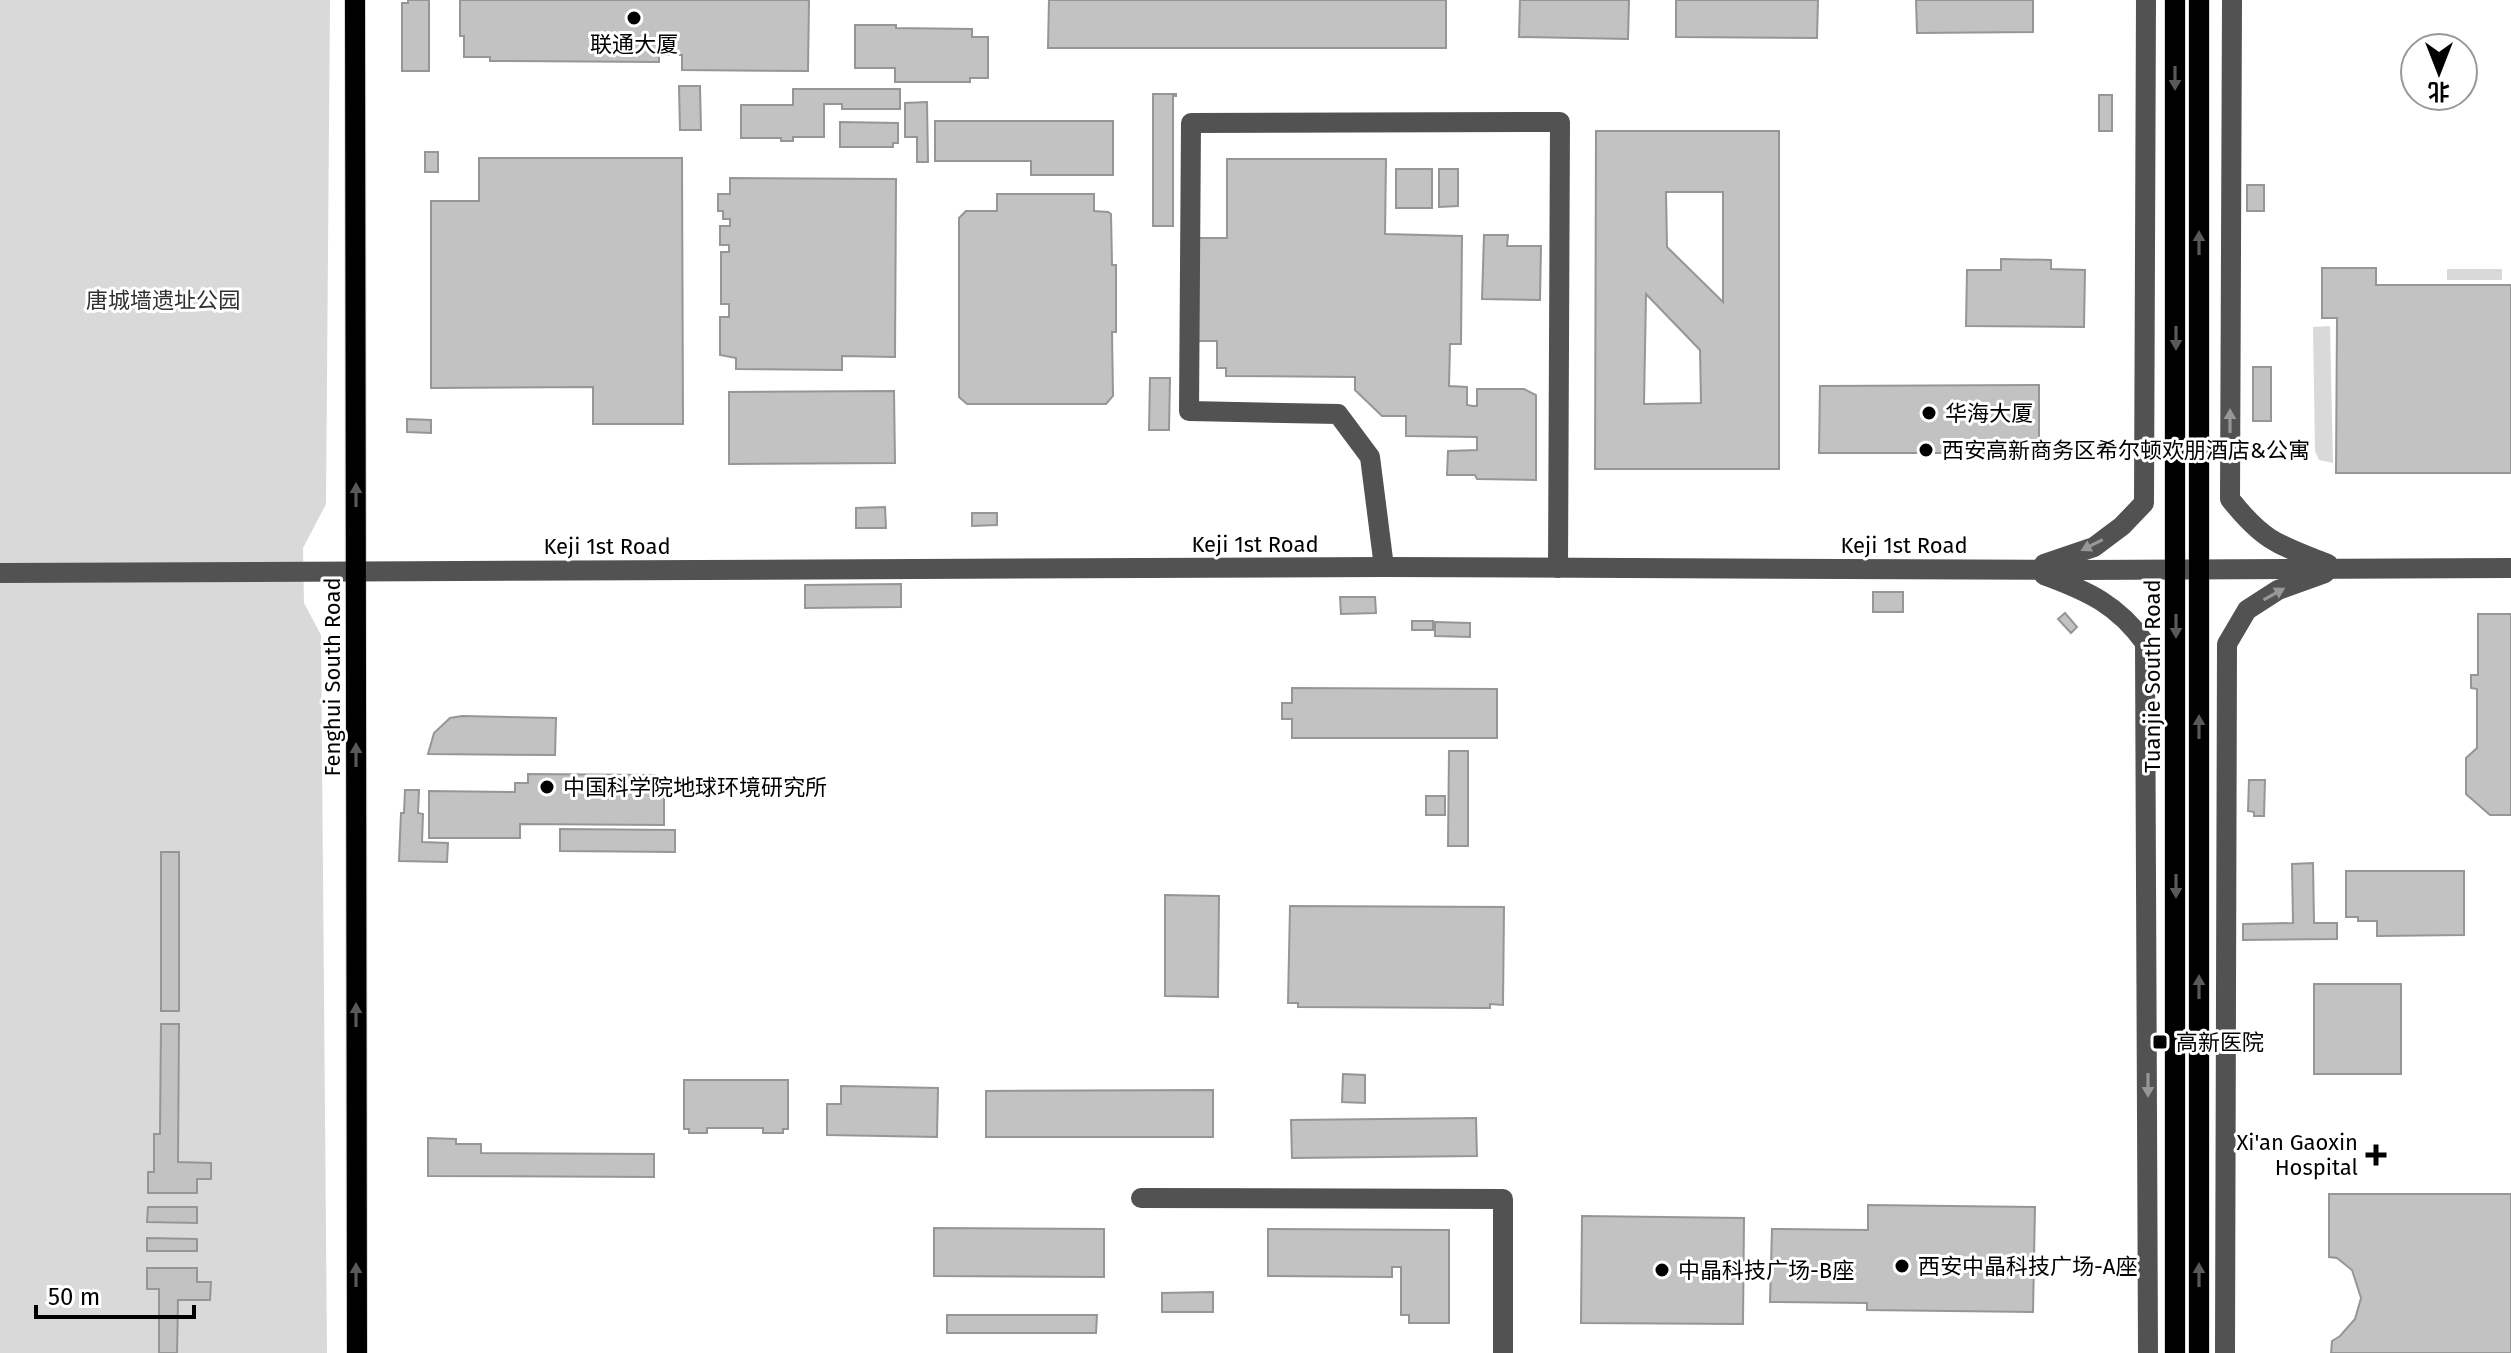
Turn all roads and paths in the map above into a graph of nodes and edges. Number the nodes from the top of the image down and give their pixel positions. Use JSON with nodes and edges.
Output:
{"nodes":[{"id":1,"x":355,"y":0,"type":"edge"},
{"id":2,"x":2146,"y":0,"type":"edge"},
{"id":3,"x":2175,"y":0,"type":"edge"},
{"id":4,"x":2199,"y":0,"type":"edge"},
{"id":5,"x":2232,"y":0,"type":"edge"},
{"id":6,"x":1384,"y":567,"type":"junction"},
{"id":7,"x":1558,"y":568,"type":"junction"},
{"id":8,"x":2340,"y":568,"type":"junction"},
{"id":9,"x":2511,"y":568,"type":"edge"},
{"id":10,"x":2029,"y":569,"type":"junction"},
{"id":11,"x":2177,"y":569,"type":"junction"},
{"id":12,"x":2199,"y":569,"type":"junction"},
{"id":13,"x":356,"y":571,"type":"junction"},
{"id":14,"x":0,"y":573,"type":"edge"},
{"id":15,"x":1141,"y":1198,"type":"dead end"},
{"id":16,"x":357,"y":1353,"type":"edge"},
{"id":17,"x":1503,"y":1353,"type":"edge"},
{"id":18,"x":2148,"y":1353,"type":"edge"},
{"id":19,"x":2175,"y":1353,"type":"edge"},
{"id":20,"x":2199,"y":1353,"type":"edge"},
{"id":21,"x":2225,"y":1353,"type":"edge"}],
"edges":[{"from":13,"to":1,"type":"main road","name":"Fenghui South Road","one_way":true},
{"from":2,"to":10,"type":"street","one_way":true},
{"from":3,"to":11,"type":"main road","name":"Tuanjie South Road","one_way":true},
{"from":12,"to":4,"type":"main road","one_way":true},
{"from":8,"to":5,"type":"street","one_way":true},
{"from":6,"to":7,"type":"street","name":"Keji 1st Road"},
{"from":6,"to":7,"type":"street"},
{"from":6,"to":13,"type":"street","name":"Keji 1st Road"},
{"from":7,"to":10,"type":"street","name":"Keji 1st Road"},
{"from":8,"to":9,"type":"street","name":"Keji 1st Road"},
{"from":8,"to":12,"type":"street","name":"Keji 1st Road"},
{"from":21,"to":8,"type":"street","one_way":true},
{"from":10,"to":11,"type":"street","name":"Keji 1st Road"},
{"from":10,"to":18,"type":"street","one_way":true},
{"from":11,"to":12,"type":"street","name":"Keji 1st Road"},
{"from":11,"to":19,"type":"main road","name":"Tuanjie South Road","one_way":true},
{"from":20,"to":12,"type":"main road","one_way":true},
{"from":13,"to":14,"type":"street","name":"Keji 1st Road"},
{"from":16,"to":13,"type":"main road","name":"Fenghui South Road","one_way":true},
{"from":15,"to":17,"type":"street"}]}
